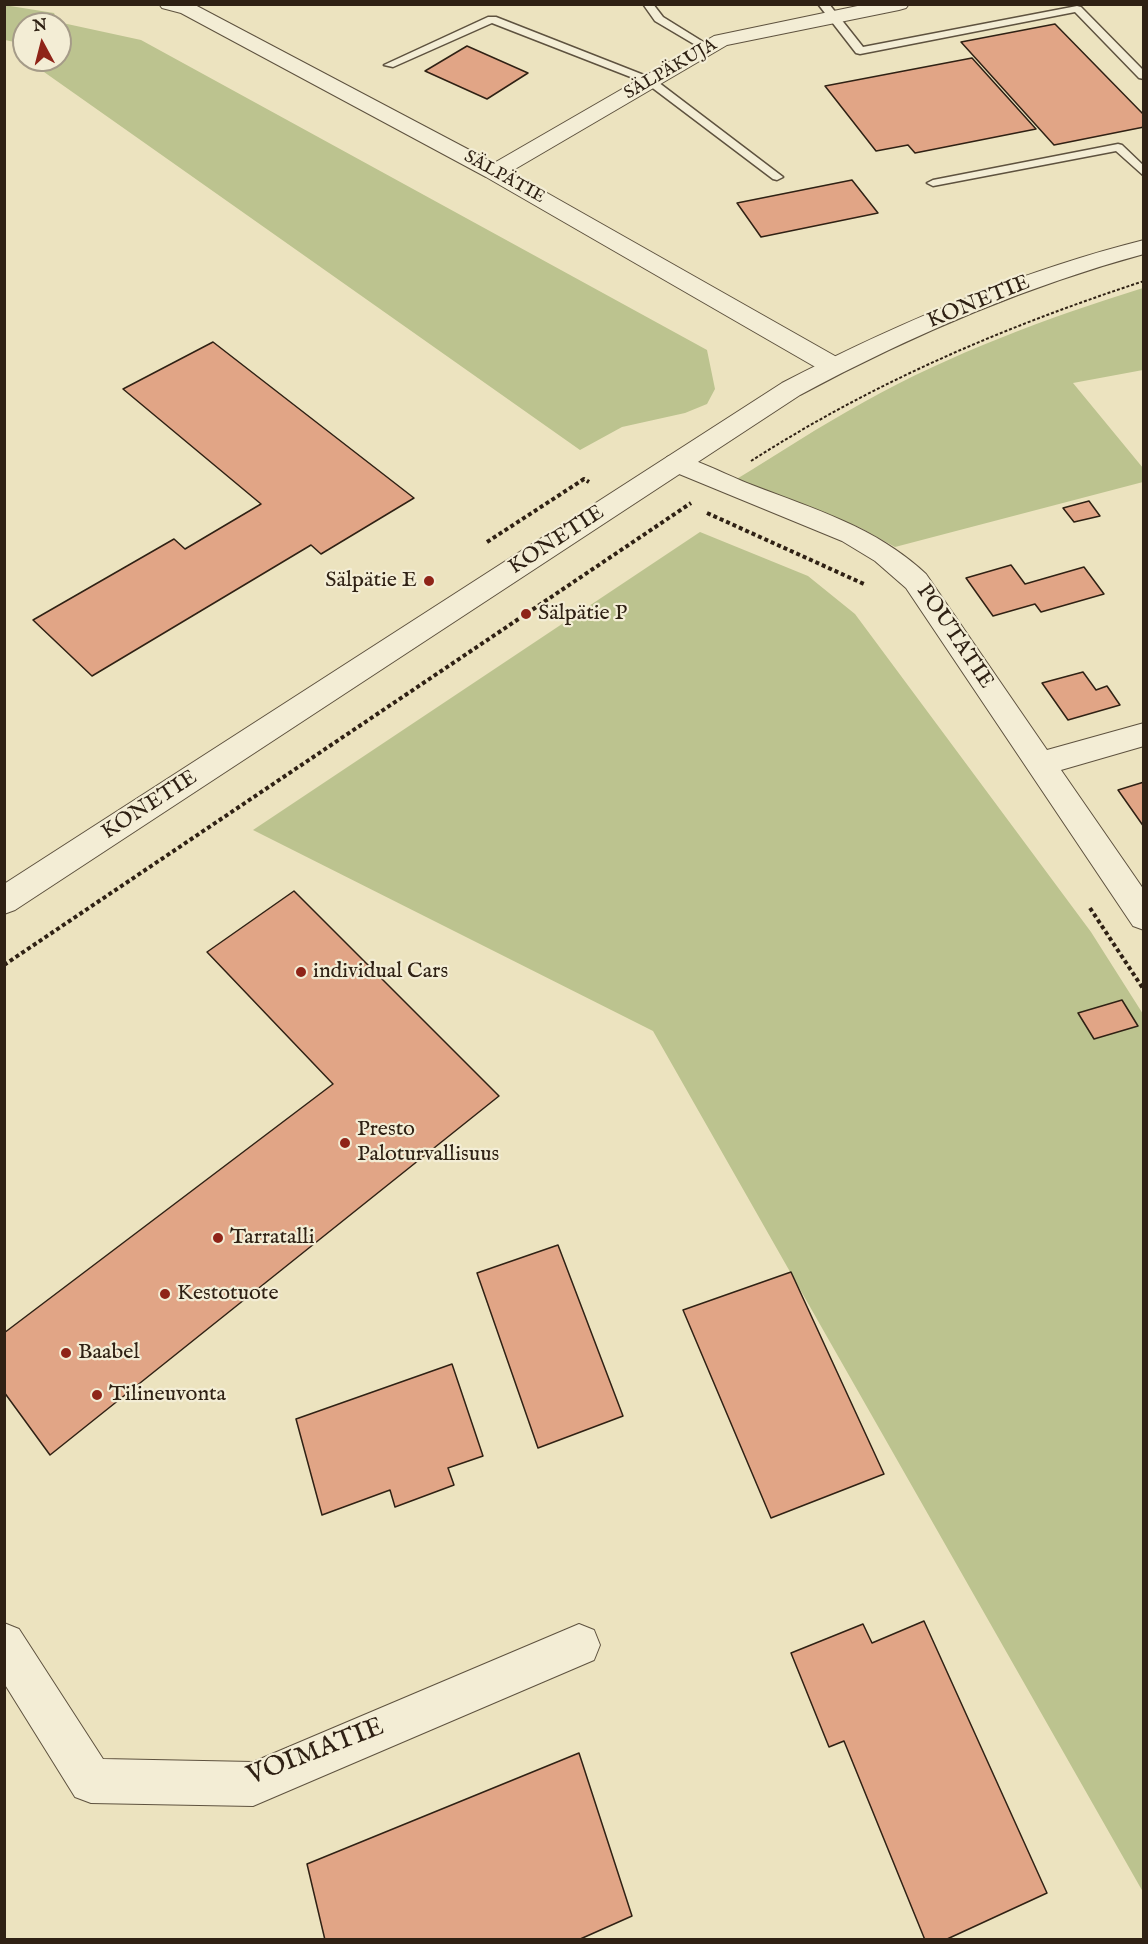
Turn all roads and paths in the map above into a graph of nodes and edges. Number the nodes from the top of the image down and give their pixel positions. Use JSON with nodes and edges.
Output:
{"nodes":[{"id":1,"x":648,"y":4,"type":"edge"},
{"id":2,"x":899,"y":4,"type":"edge"},
{"id":3,"x":183,"y":6,"type":"edge"},
{"id":4,"x":828,"y":11,"type":"edge"},
{"id":5,"x":708,"y":48,"type":"junction"},
{"id":6,"x":389,"y":64,"type":"dead end"},
{"id":7,"x":1143,"y":76,"type":"edge"},
{"id":8,"x":650,"y":81,"type":"junction"},
{"id":9,"x":494,"y":172,"type":"junction"},
{"id":10,"x":1143,"y":173,"type":"edge"},
{"id":11,"x":777,"y":177,"type":"dead end"},
{"id":12,"x":933,"y":183,"type":"dead end"},
{"id":13,"x":1143,"y":247,"type":"edge"},
{"id":14,"x":1143,"y":281,"type":"edge"},
{"id":15,"x":833,"y":366,"type":"junction"},
{"id":16,"x":676,"y":463,"type":"junction"},
{"id":17,"x":721,"y":482,"type":"junction"},
{"id":18,"x":688,"y":504,"type":"junction"},
{"id":19,"x":873,"y":588,"type":"dead end"},
{"id":20,"x":1143,"y":734,"type":"edge"},
{"id":21,"x":1040,"y":764,"type":"junction"},
{"id":22,"x":1084,"y":899,"type":"dead end"},
{"id":23,"x":4,"y":901,"type":"edge"},
{"id":24,"x":1143,"y":917,"type":"edge"},
{"id":25,"x":4,"y":965,"type":"edge"},
{"id":26,"x":1143,"y":990,"type":"edge"},
{"id":27,"x":4,"y":1644,"type":"edge"},
{"id":28,"x":579,"y":1644,"type":"dead end"}],
"edges":[{"from":1,"to":5,"type":"lane"},
{"from":2,"to":4,"type":"street","name":"SÄLPÄKUJA"},
{"from":3,"to":9,"type":"street","name":"SÄLPÄTIE"},
{"from":4,"to":5,"type":"street","name":"SÄLPÄKUJA"},
{"from":4,"to":7,"type":"lane"},
{"from":5,"to":8,"type":"street","name":"SÄLPÄKUJA"},
{"from":6,"to":8,"type":"lane"},
{"from":8,"to":9,"type":"street","name":"SÄLPÄKUJA"},
{"from":8,"to":11,"type":"lane"},
{"from":9,"to":15,"type":"street","name":"SÄLPÄTIE"},
{"from":10,"to":12,"type":"lane"},
{"from":13,"to":15,"type":"street","name":"KONETIE"},
{"from":14,"to":17,"type":"path"},
{"from":15,"to":16,"type":"street","name":"KONETIE"},
{"from":16,"to":17,"type":"street","name":"POUTATIE"},
{"from":16,"to":23,"type":"street","name":"KONETIE"},
{"from":17,"to":18,"type":"path"},
{"from":17,"to":21,"type":"street","name":"POUTATIE"},
{"from":18,"to":19,"type":"path"},
{"from":18,"to":25,"type":"path"},
{"from":20,"to":21,"type":"street"},
{"from":21,"to":24,"type":"street","name":"POUTATIE"},
{"from":22,"to":26,"type":"path"},
{"from":27,"to":28,"type":"street","name":"VOIMATIE"}]}
